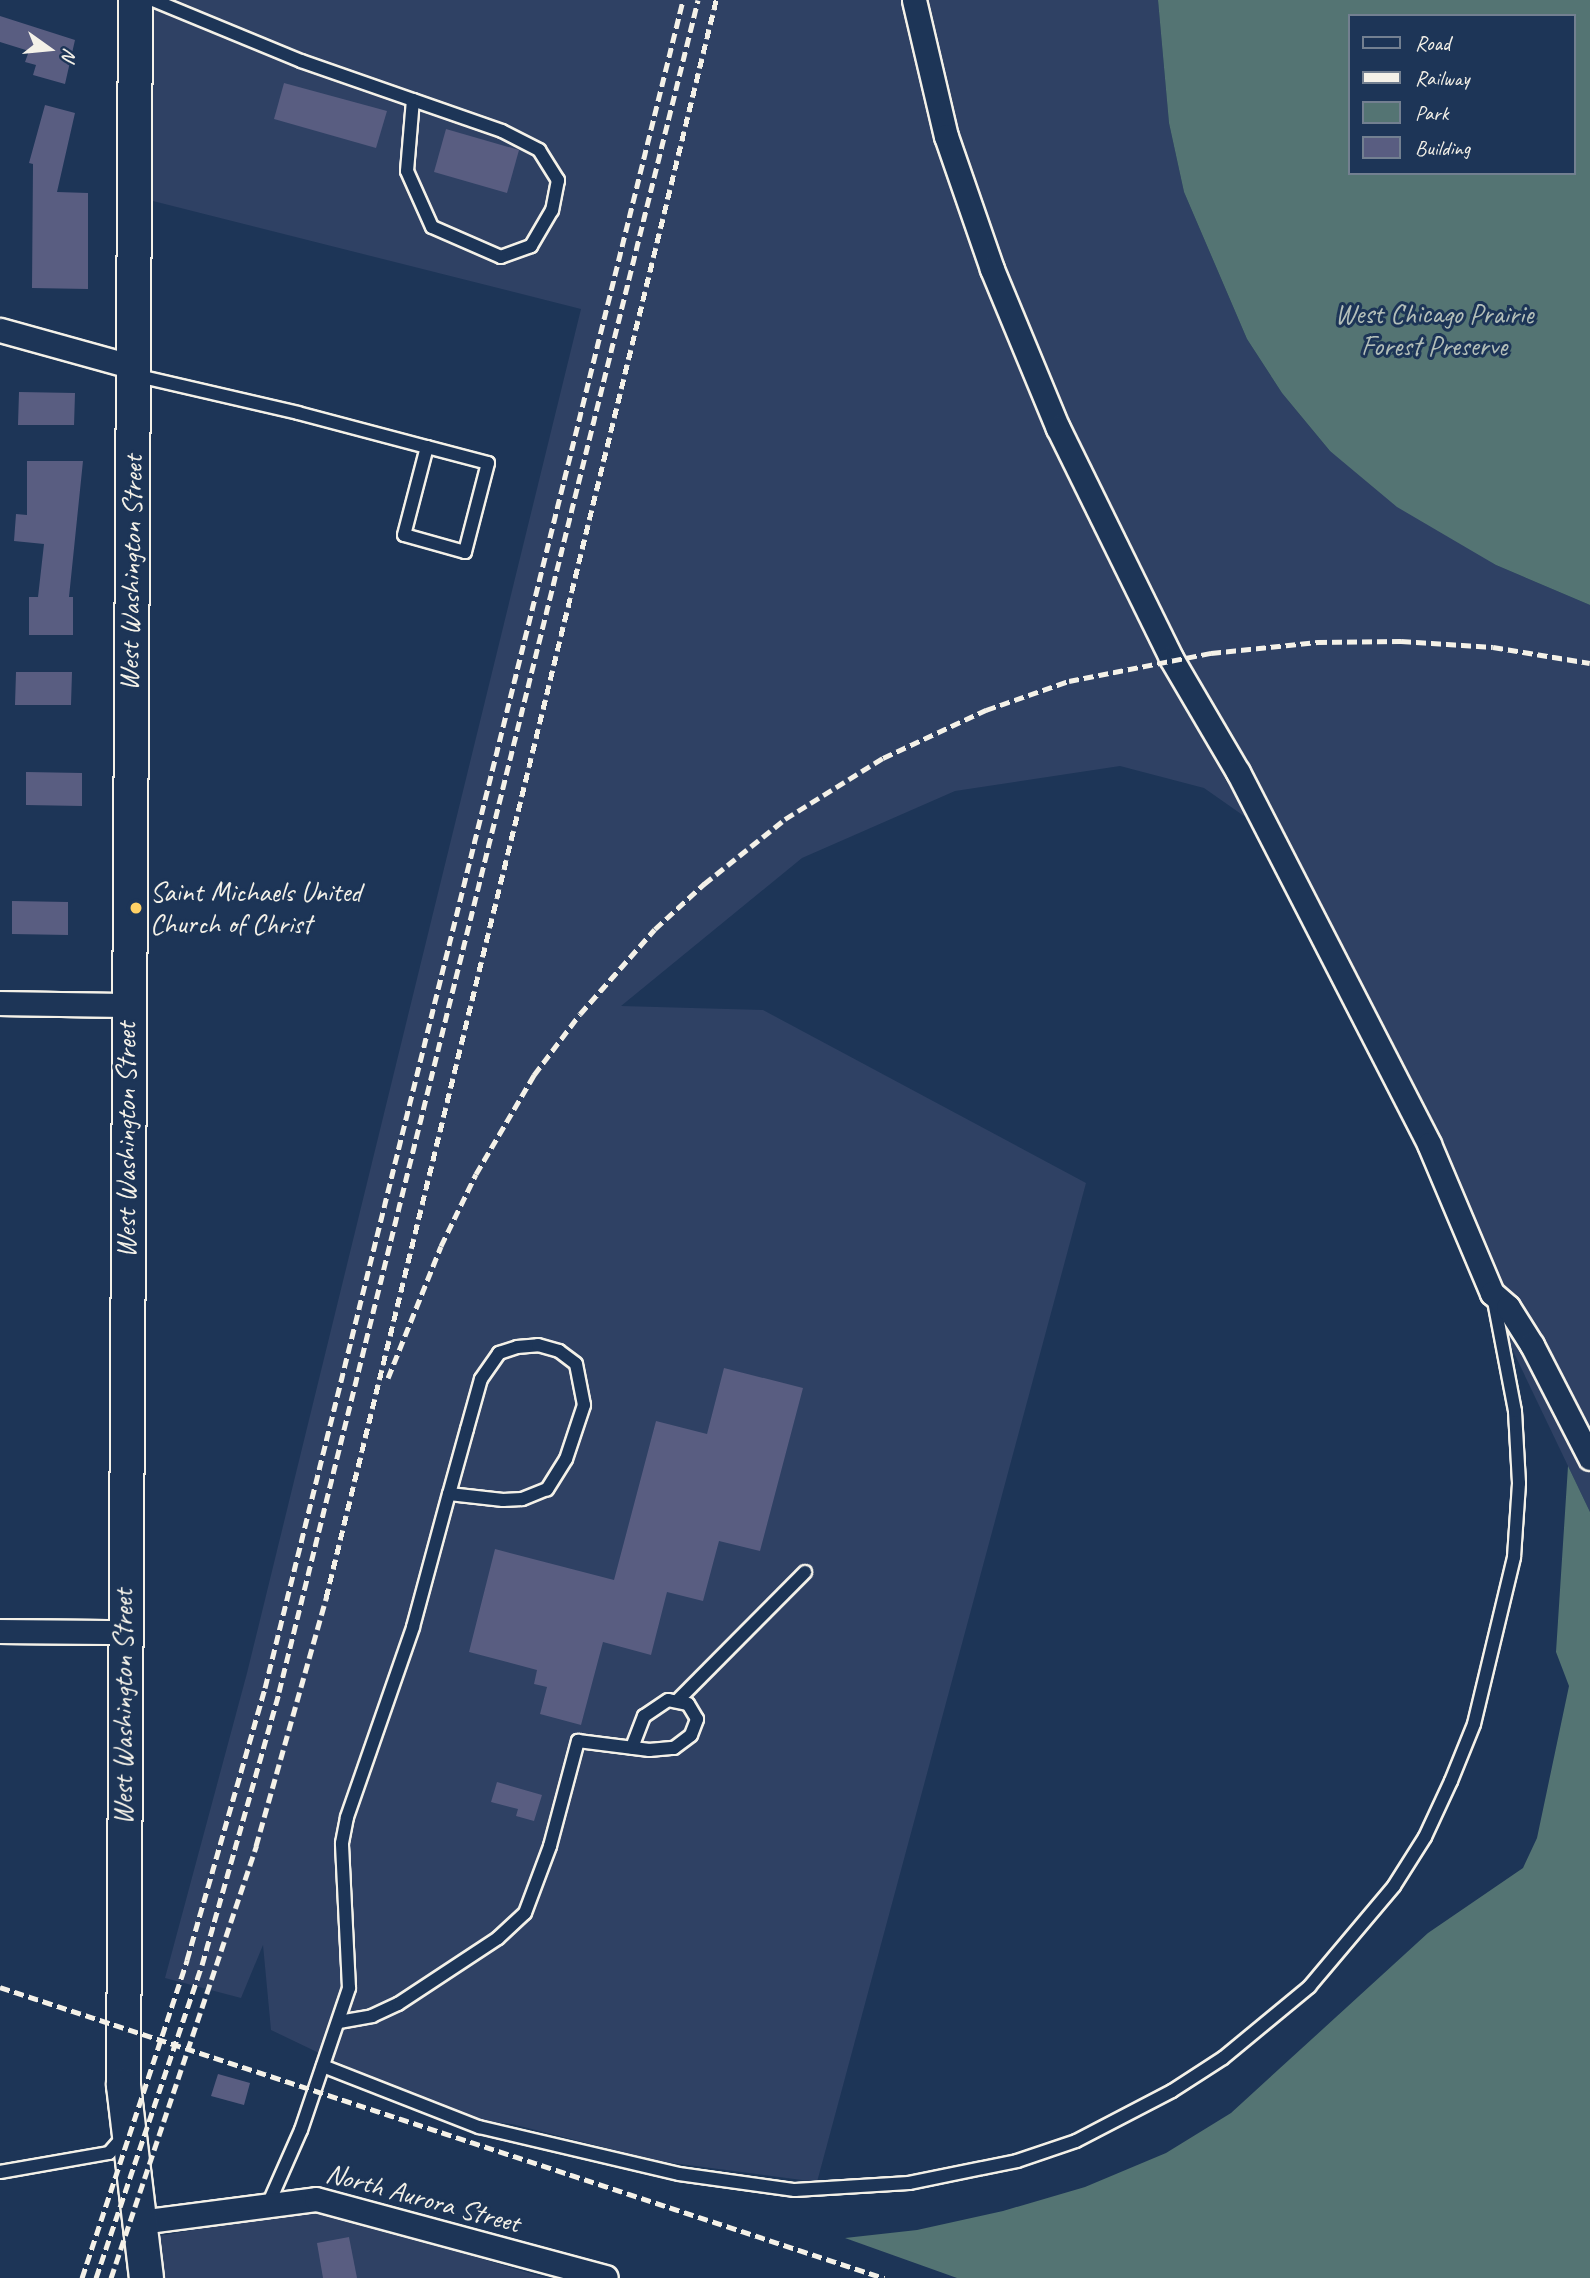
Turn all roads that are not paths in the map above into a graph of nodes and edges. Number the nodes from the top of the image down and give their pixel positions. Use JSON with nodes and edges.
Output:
{"nodes":[{"id":1,"x":135,"y":0,"type":"edge"},
{"id":2,"x":153,"y":0,"type":"edge"},
{"id":3,"x":914,"y":0,"type":"edge"},
{"id":4,"x":413,"y":100,"type":"junction"},
{"id":5,"x":0,"y":330,"type":"edge"},
{"id":6,"x":133,"y":371,"type":"junction"},
{"id":7,"x":427,"y":447,"type":"junction"},
{"id":8,"x":0,"y":1003,"type":"edge"},
{"id":9,"x":127,"y":1005,"type":"junction"},
{"id":10,"x":1492,"y":1293,"type":"junction"},
{"id":11,"x":1590,"y":1458,"type":"edge"},
{"id":12,"x":449,"y":1494,"type":"junction"},
{"id":13,"x":805,"y":1572,"type":"dead end"},
{"id":14,"x":0,"y":1631,"type":"edge"},
{"id":15,"x":122,"y":1632,"type":"junction"},
{"id":16,"x":679,"y":1699,"type":"junction"},
{"id":17,"x":632,"y":1748,"type":"junction"},
{"id":18,"x":339,"y":2022,"type":"junction"},
{"id":19,"x":323,"y":2066,"type":"junction"},
{"id":20,"x":128,"y":2131,"type":"junction"},
{"id":21,"x":0,"y":2172,"type":"edge"},
{"id":22,"x":267,"y":2207,"type":"junction"},
{"id":23,"x":140,"y":2222,"type":"junction"},
{"id":24,"x":606,"y":2277,"type":"edge"},
{"id":25,"x":146,"y":2278,"type":"edge"}],
"edges":[{"from":1,"to":6,"type":"main road","name":"West Washington Street"},
{"from":2,"to":4,"type":"lane"},
{"from":3,"to":10,"type":"street"},
{"from":4,"to":4,"type":"lane"},
{"from":5,"to":6,"type":"street"},
{"from":6,"to":7,"type":"lane"},
{"from":6,"to":9,"type":"main road","name":"West Washington Street"},
{"from":7,"to":7,"type":"lane"},
{"from":8,"to":9,"type":"street"},
{"from":9,"to":15,"type":"main road","name":"West Washington Street"},
{"from":10,"to":11,"type":"street"},
{"from":10,"to":19,"type":"lane"},
{"from":12,"to":12,"type":"lane"},
{"from":12,"to":18,"type":"lane"},
{"from":13,"to":16,"type":"lane"},
{"from":14,"to":15,"type":"street"},
{"from":15,"to":20,"type":"main road","name":"West Washington Street"},
{"from":16,"to":17,"type":"lane"},
{"from":16,"to":17,"type":"lane"},
{"from":17,"to":18,"type":"lane"},
{"from":18,"to":19,"type":"lane"},
{"from":19,"to":22,"type":"lane"},
{"from":20,"to":21,"type":"lane"},
{"from":20,"to":23,"type":"main road","name":"West Washington Street"},
{"from":22,"to":23,"type":"street","name":"North Aurora Street"},
{"from":22,"to":24,"type":"street","name":"North Aurora Street"},
{"from":23,"to":25,"type":"main road","name":"West Washington Street"}]}
